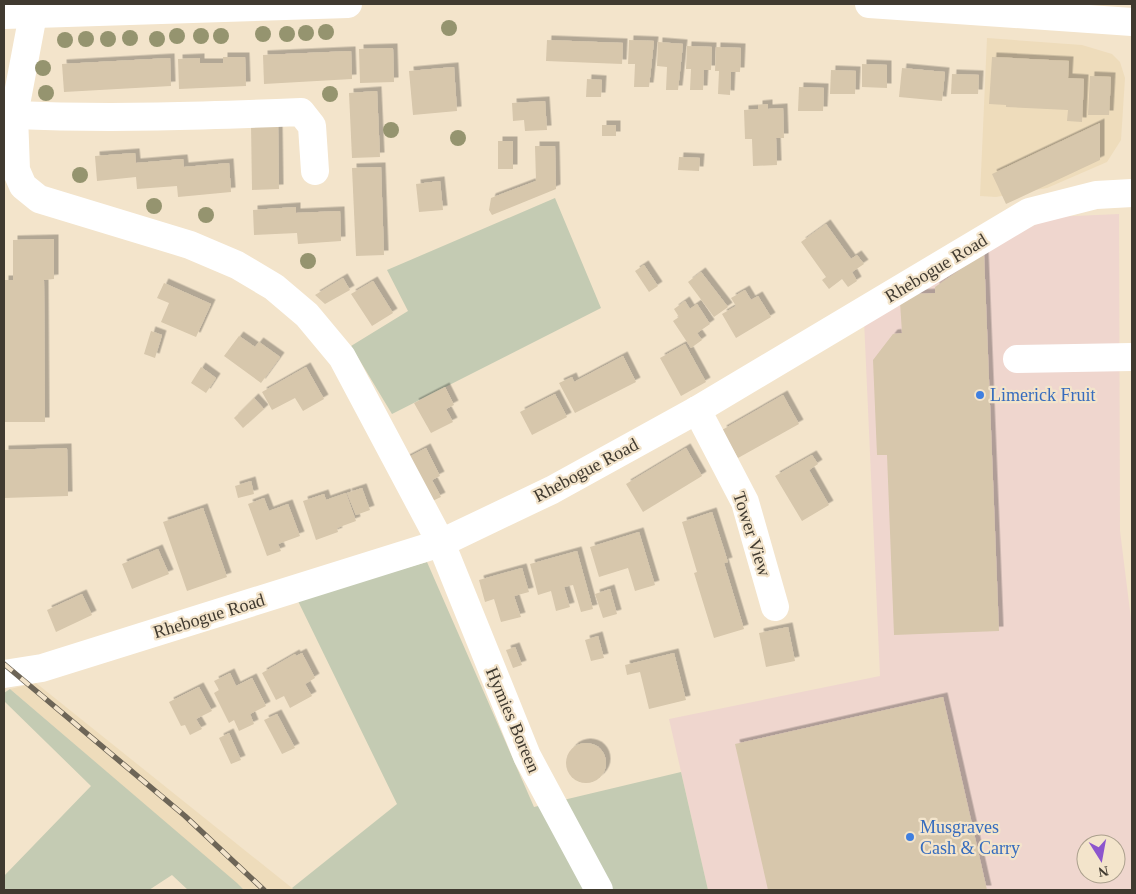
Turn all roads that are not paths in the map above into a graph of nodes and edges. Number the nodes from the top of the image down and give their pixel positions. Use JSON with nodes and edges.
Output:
{"nodes":[{"id":1,"x":348,"y":4,"type":"edge"},
{"id":2,"x":869,"y":4,"type":"edge"},
{"id":3,"x":35,"y":9,"type":"edge"},
{"id":4,"x":4,"y":15,"type":"edge"},
{"id":5,"x":1132,"y":22,"type":"edge"},
{"id":6,"x":14,"y":115,"type":"junction"},
{"id":7,"x":315,"y":171,"type":"dead end"},
{"id":8,"x":10,"y":173,"type":"edge"},
{"id":9,"x":1132,"y":193,"type":"edge"},
{"id":10,"x":1132,"y":357,"type":"edge"},
{"id":11,"x":1017,"y":359,"type":"dead end"},
{"id":12,"x":696,"y":410,"type":"junction"},
{"id":13,"x":440,"y":543,"type":"junction"},
{"id":14,"x":775,"y":607,"type":"dead end"},
{"id":15,"x":4,"y":674,"type":"edge"},
{"id":16,"x":599,"y":890,"type":"edge"}],
"edges":[{"from":1,"to":3,"type":"street"},
{"from":2,"to":5,"type":"street"},
{"from":3,"to":4,"type":"street"},
{"from":3,"to":6,"type":"street"},
{"from":6,"to":7,"type":"street"},
{"from":6,"to":8,"type":"street"},
{"from":8,"to":13,"type":"street","name":"Hymies Boreen"},
{"from":9,"to":12,"type":"street","name":"Rhebogue Road"},
{"from":10,"to":11,"type":"street"},
{"from":12,"to":13,"type":"street","name":"Rhebogue Road"},
{"from":12,"to":14,"type":"street","name":"Tower View"},
{"from":13,"to":15,"type":"street","name":"Rhebogue Road"},
{"from":13,"to":16,"type":"street","name":"Hymies Boreen"}]}
